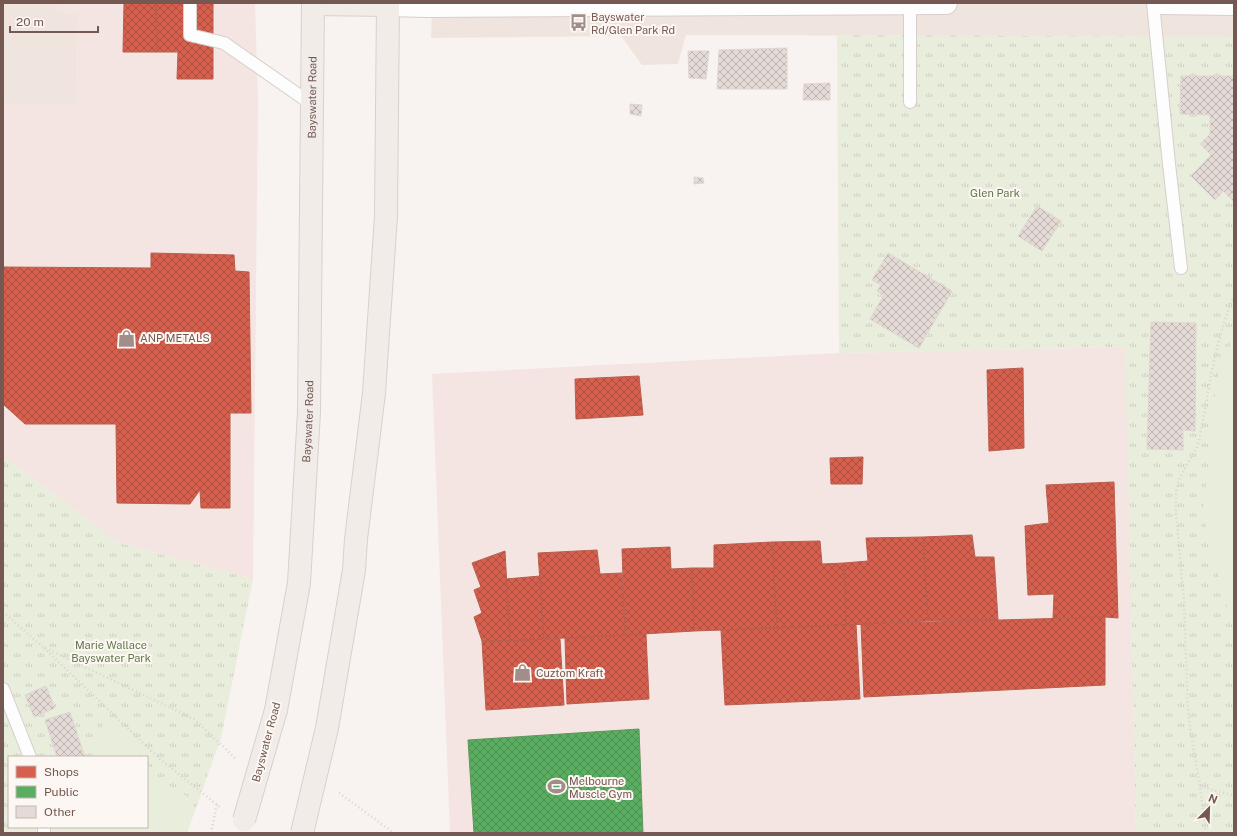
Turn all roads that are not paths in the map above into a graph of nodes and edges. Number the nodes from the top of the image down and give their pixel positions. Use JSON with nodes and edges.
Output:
{"nodes":[{"id":1,"x":190,"y":3,"type":"edge"},
{"id":2,"x":910,"y":3,"type":"edge"},
{"id":3,"x":946,"y":3,"type":"edge"},
{"id":4,"x":1153,"y":3,"type":"edge"},
{"id":5,"x":1160,"y":3,"type":"edge"},
{"id":6,"x":314,"y":4,"type":"edge"},
{"id":7,"x":388,"y":4,"type":"edge"},
{"id":8,"x":1234,"y":4,"type":"edge"},
{"id":9,"x":910,"y":102,"type":"dead end"},
{"id":10,"x":313,"y":105,"type":"junction"},
{"id":11,"x":1180,"y":268,"type":"dead end"},
{"id":12,"x":3,"y":689,"type":"edge"},
{"id":13,"x":30,"y":756,"type":"edge"},
{"id":14,"x":242,"y":827,"type":"edge"},
{"id":15,"x":302,"y":833,"type":"edge"}],
"edges":[{"from":1,"to":10,"type":"lane"},
{"from":2,"to":3,"type":"street"},
{"from":2,"to":7,"type":"street"},
{"from":2,"to":9,"type":"lane"},
{"from":4,"to":11,"type":"lane"},
{"from":5,"to":8,"type":"street"},
{"from":6,"to":7,"type":"main road"},
{"from":6,"to":10,"type":"main road","name":"Bayswater Road"},
{"from":7,"to":15,"type":"main road","bridge":true},
{"from":10,"to":14,"type":"main road","name":"Bayswater Road","bridge":true},
{"from":12,"to":13,"type":"lane"}]}
